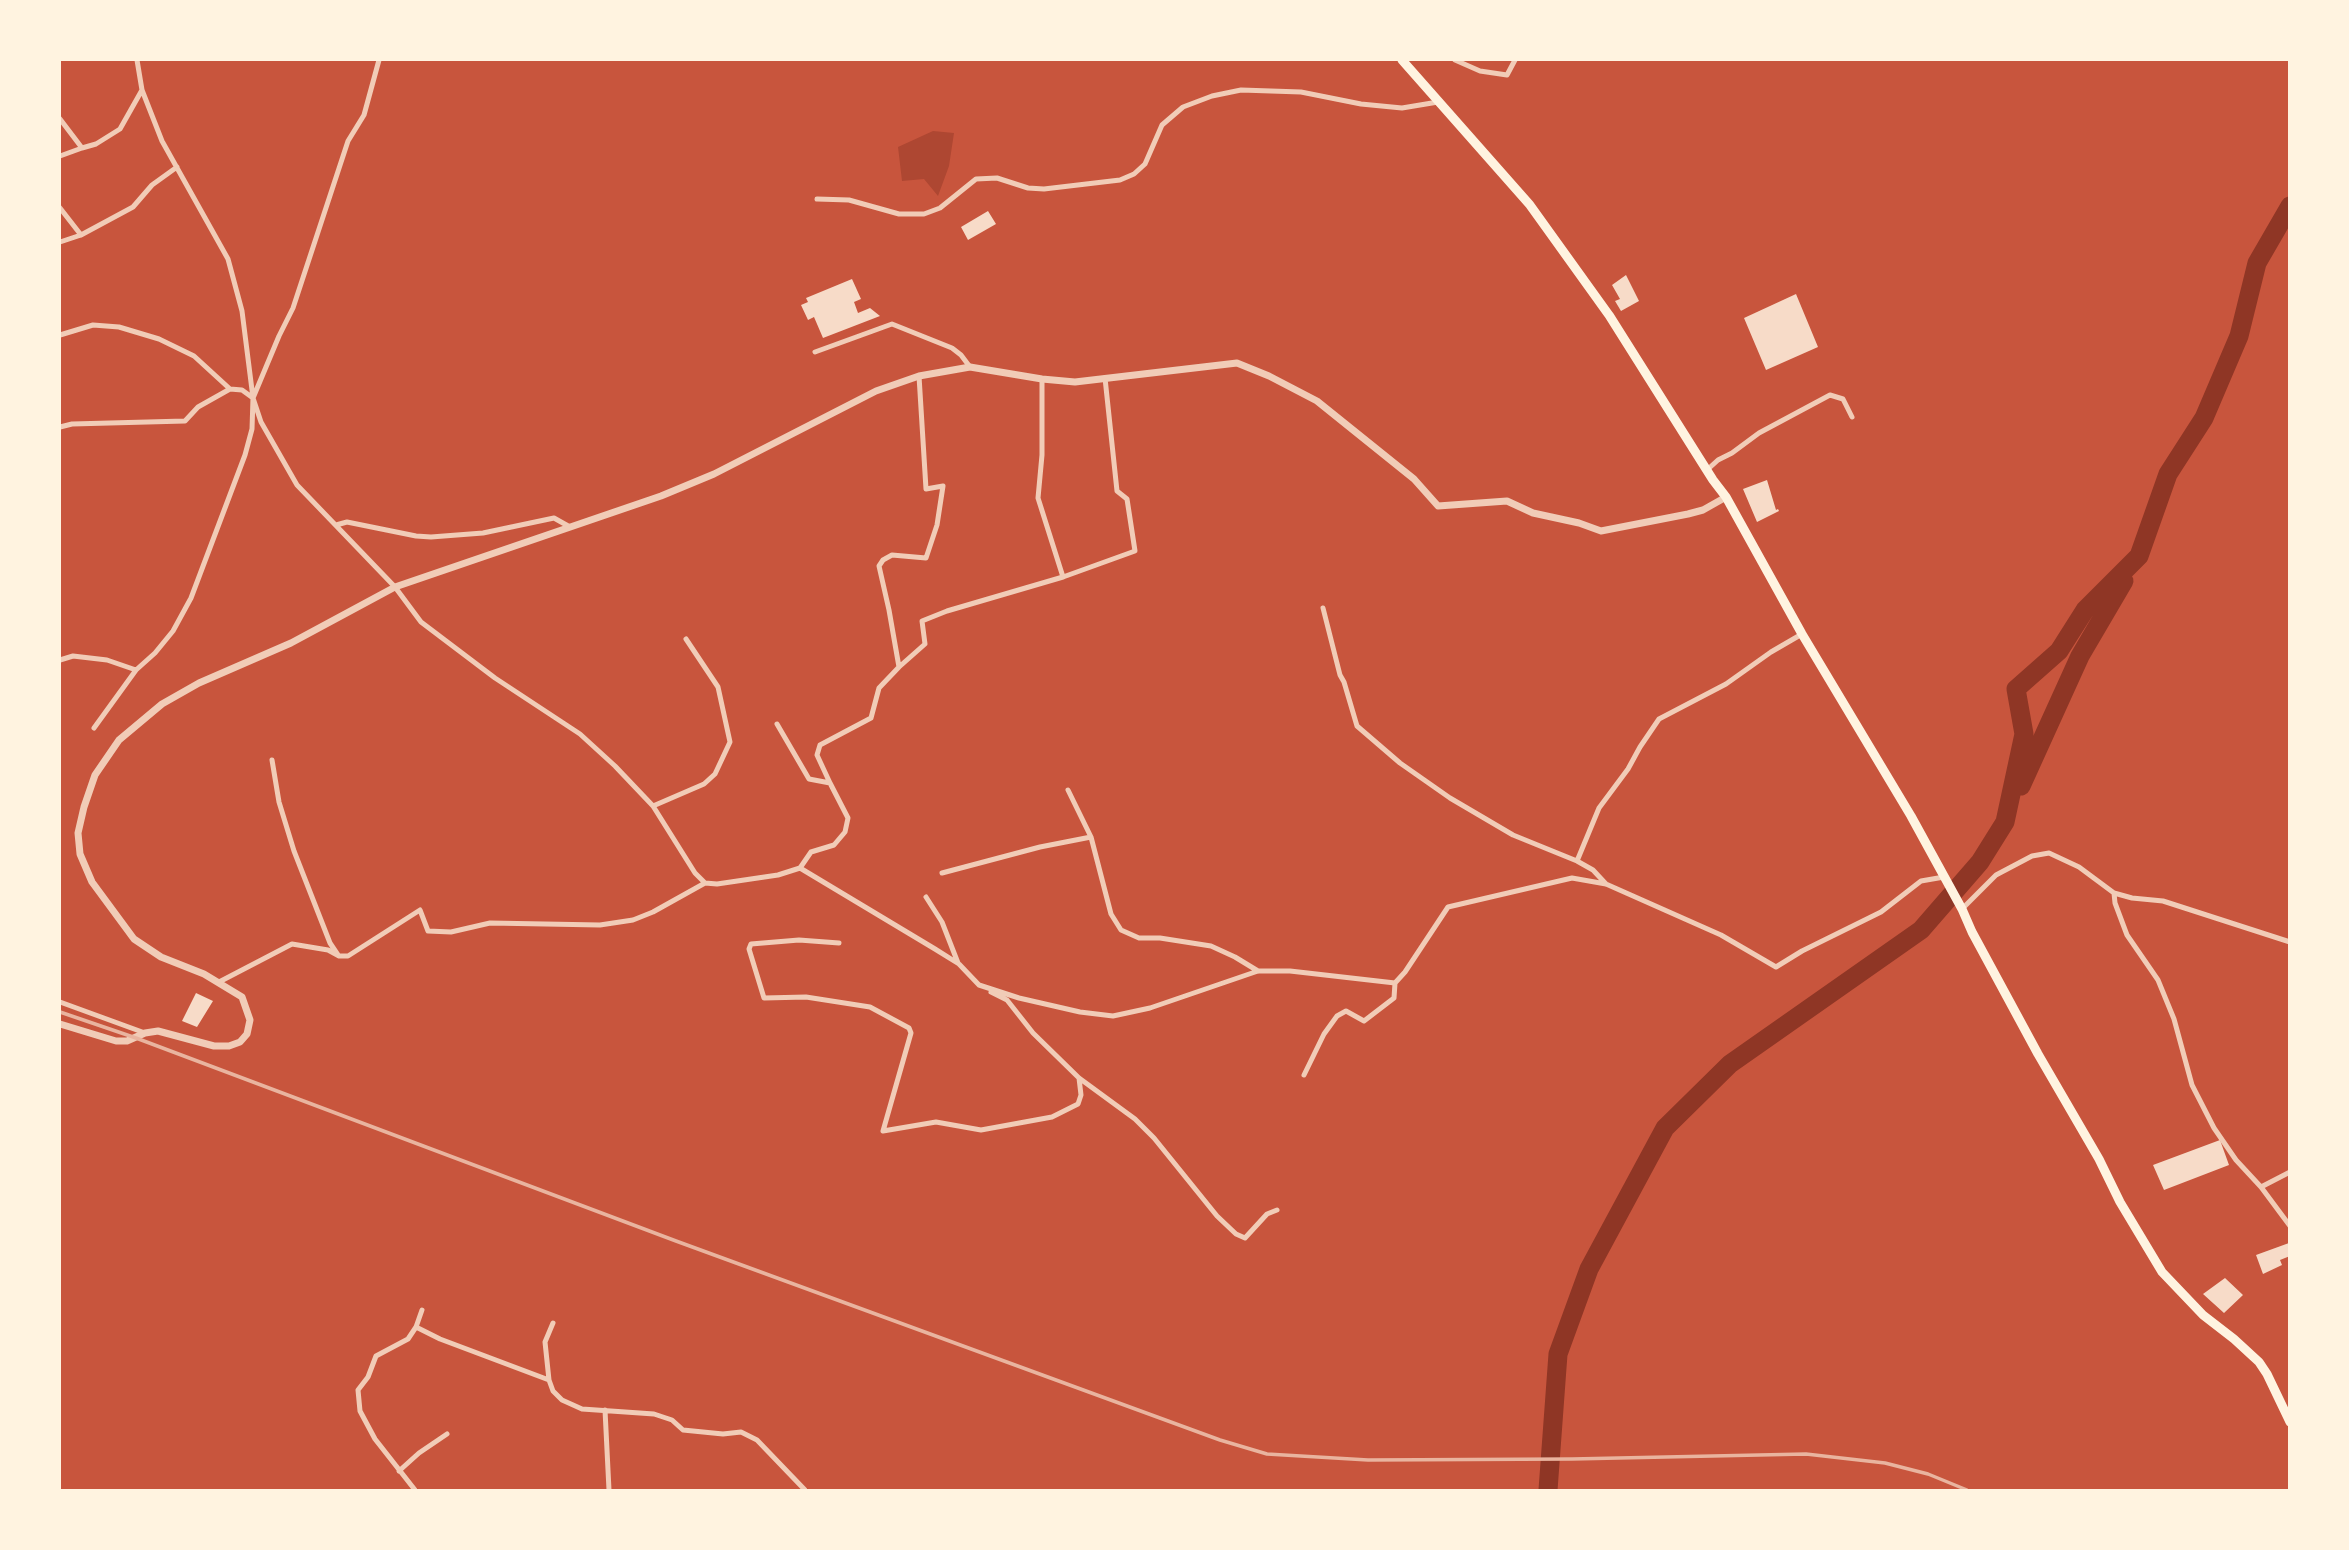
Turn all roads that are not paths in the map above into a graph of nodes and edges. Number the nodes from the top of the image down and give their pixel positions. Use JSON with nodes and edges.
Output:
{"nodes":[{"id":1,"x":137,"y":60,"type":"edge"},
{"id":2,"x":379,"y":60,"type":"edge"},
{"id":3,"x":1402,"y":60,"type":"edge"},
{"id":4,"x":1455,"y":60,"type":"edge"},
{"id":5,"x":1515,"y":60,"type":"edge"},
{"id":6,"x":142,"y":90,"type":"junction"},
{"id":7,"x":1439,"y":102,"type":"junction"},
{"id":8,"x":60,"y":120,"type":"edge"},
{"id":9,"x":82,"y":148,"type":"junction"},
{"id":10,"x":60,"y":156,"type":"edge"},
{"id":11,"x":177,"y":167,"type":"junction"},
{"id":12,"x":817,"y":199,"type":"dead end"},
{"id":13,"x":60,"y":208,"type":"edge"},
{"id":14,"x":81,"y":236,"type":"junction"},
{"id":15,"x":60,"y":242,"type":"edge"},
{"id":16,"x":60,"y":335,"type":"edge"},
{"id":17,"x":815,"y":352,"type":"dead end"},
{"id":18,"x":970,"y":367,"type":"junction"},
{"id":19,"x":919,"y":376,"type":"junction"},
{"id":20,"x":1105,"y":378,"type":"junction"},
{"id":21,"x":1042,"y":379,"type":"junction"},
{"id":22,"x":230,"y":389,"type":"junction"},
{"id":23,"x":253,"y":398,"type":"junction"},
{"id":24,"x":1852,"y":417,"type":"dead end"},
{"id":25,"x":60,"y":427,"type":"edge"},
{"id":26,"x":1707,"y":470,"type":"junction"},
{"id":27,"x":1726,"y":497,"type":"junction"},
{"id":28,"x":336,"y":525,"type":"junction"},
{"id":29,"x":569,"y":527,"type":"junction"},
{"id":30,"x":1063,"y":577,"type":"junction"},
{"id":31,"x":395,"y":587,"type":"junction"},
{"id":32,"x":1323,"y":608,"type":"dead end"},
{"id":33,"x":1802,"y":634,"type":"junction"},
{"id":34,"x":686,"y":639,"type":"dead end"},
{"id":35,"x":60,"y":660,"type":"edge"},
{"id":36,"x":899,"y":667,"type":"junction"},
{"id":37,"x":136,"y":670,"type":"junction"},
{"id":38,"x":777,"y":724,"type":"dead end"},
{"id":39,"x":94,"y":728,"type":"dead end"},
{"id":40,"x":272,"y":760,"type":"dead end"},
{"id":41,"x":830,"y":783,"type":"junction"},
{"id":42,"x":1068,"y":790,"type":"dead end"},
{"id":43,"x":653,"y":807,"type":"junction"},
{"id":44,"x":1091,"y":837,"type":"junction"},
{"id":45,"x":1577,"y":861,"type":"junction"},
{"id":46,"x":800,"y":868,"type":"junction"},
{"id":47,"x":942,"y":873,"type":"dead end"},
{"id":48,"x":1944,"y":877,"type":"junction"},
{"id":49,"x":705,"y":883,"type":"junction"},
{"id":50,"x":1606,"y":884,"type":"junction"},
{"id":51,"x":2114,"y":892,"type":"junction"},
{"id":52,"x":926,"y":897,"type":"dead end"},
{"id":53,"x":1962,"y":909,"type":"junction"},
{"id":54,"x":2290,"y":942,"type":"edge"},
{"id":55,"x":839,"y":943,"type":"dead end"},
{"id":56,"x":339,"y":956,"type":"junction"},
{"id":57,"x":959,"y":964,"type":"junction"},
{"id":58,"x":1258,"y":971,"type":"junction"},
{"id":59,"x":219,"y":982,"type":"junction"},
{"id":60,"x":1395,"y":983,"type":"junction"},
{"id":61,"x":979,"y":985,"type":"junction"},
{"id":62,"x":60,"y":1002,"type":"edge"},
{"id":63,"x":60,"y":1024,"type":"edge"},
{"id":64,"x":145,"y":1033,"type":"junction"},
{"id":65,"x":1304,"y":1075,"type":"dead end"},
{"id":66,"x":1079,"y":1078,"type":"junction"},
{"id":67,"x":2290,"y":1172,"type":"edge"},
{"id":68,"x":2261,"y":1186,"type":"junction"},
{"id":69,"x":1277,"y":1210,"type":"dead end"},
{"id":70,"x":2290,"y":1226,"type":"edge"},
{"id":71,"x":422,"y":1310,"type":"dead end"},
{"id":72,"x":553,"y":1323,"type":"dead end"},
{"id":73,"x":416,"y":1327,"type":"junction"},
{"id":74,"x":548,"y":1380,"type":"junction"},
{"id":75,"x":605,"y":1410,"type":"junction"},
{"id":76,"x":2290,"y":1422,"type":"edge"},
{"id":77,"x":447,"y":1434,"type":"dead end"},
{"id":78,"x":399,"y":1471,"type":"junction"},
{"id":79,"x":415,"y":1490,"type":"edge"},
{"id":80,"x":609,"y":1490,"type":"edge"},
{"id":81,"x":805,"y":1490,"type":"edge"}],
"edges":[{"from":1,"to":6,"type":"street"},
{"from":2,"to":23,"type":"street"},
{"from":3,"to":7,"type":"main road"},
{"from":4,"to":5,"type":"street"},
{"from":6,"to":9,"type":"street"},
{"from":6,"to":11,"type":"street"},
{"from":7,"to":12,"type":"street"},
{"from":7,"to":26,"type":"main road"},
{"from":8,"to":9,"type":"street"},
{"from":9,"to":10,"type":"street"},
{"from":11,"to":14,"type":"street"},
{"from":11,"to":23,"type":"street"},
{"from":13,"to":14,"type":"street"},
{"from":14,"to":15,"type":"street"},
{"from":16,"to":22,"type":"street"},
{"from":17,"to":18,"type":"street"},
{"from":18,"to":19,"type":"street"},
{"from":18,"to":21,"type":"street"},
{"from":19,"to":29,"type":"street"},
{"from":19,"to":36,"type":"street"},
{"from":20,"to":21,"type":"street"},
{"from":20,"to":27,"type":"street"},
{"from":20,"to":30,"type":"street"},
{"from":21,"to":30,"type":"street"},
{"from":22,"to":23,"type":"street"},
{"from":22,"to":25,"type":"street"},
{"from":23,"to":28,"type":"street"},
{"from":23,"to":37,"type":"street"},
{"from":24,"to":26,"type":"street"},
{"from":26,"to":27,"type":"main road"},
{"from":27,"to":33,"type":"main road"},
{"from":28,"to":29,"type":"street"},
{"from":28,"to":31,"type":"street"},
{"from":29,"to":31,"type":"street"},
{"from":30,"to":36,"type":"street"},
{"from":31,"to":43,"type":"street"},
{"from":31,"to":59,"type":"street"},
{"from":32,"to":45,"type":"street"},
{"from":33,"to":45,"type":"street"},
{"from":33,"to":48,"type":"main road"},
{"from":34,"to":43,"type":"street"},
{"from":35,"to":37,"type":"street"},
{"from":36,"to":41,"type":"street"},
{"from":37,"to":39,"type":"street"},
{"from":38,"to":41,"type":"street"},
{"from":40,"to":56,"type":"street"},
{"from":41,"to":46,"type":"street"},
{"from":42,"to":44,"type":"street"},
{"from":43,"to":49,"type":"street"},
{"from":44,"to":47,"type":"street"},
{"from":44,"to":58,"type":"street"},
{"from":45,"to":50,"type":"street"},
{"from":46,"to":49,"type":"street"},
{"from":46,"to":57,"type":"street"},
{"from":48,"to":50,"type":"street"},
{"from":48,"to":53,"type":"main road"},
{"from":49,"to":56,"type":"street"},
{"from":50,"to":60,"type":"street"},
{"from":51,"to":53,"type":"street"},
{"from":51,"to":54,"type":"street"},
{"from":51,"to":68,"type":"street"},
{"from":52,"to":57,"type":"street"},
{"from":53,"to":76,"type":"main road"},
{"from":55,"to":66,"type":"street"},
{"from":56,"to":59,"type":"street"},
{"from":57,"to":61,"type":"street"},
{"from":58,"to":60,"type":"street"},
{"from":58,"to":61,"type":"street"},
{"from":59,"to":64,"type":"street"},
{"from":60,"to":65,"type":"street"},
{"from":61,"to":66,"type":"street"},
{"from":62,"to":64,"type":"street"},
{"from":63,"to":64,"type":"street"},
{"from":66,"to":69,"type":"street"},
{"from":67,"to":68,"type":"street"},
{"from":68,"to":70,"type":"street"},
{"from":71,"to":73,"type":"street"},
{"from":72,"to":74,"type":"street"},
{"from":73,"to":74,"type":"street"},
{"from":73,"to":78,"type":"street"},
{"from":74,"to":75,"type":"street"},
{"from":75,"to":80,"type":"street"},
{"from":75,"to":81,"type":"street"},
{"from":77,"to":78,"type":"street"},
{"from":78,"to":79,"type":"street"}]}
